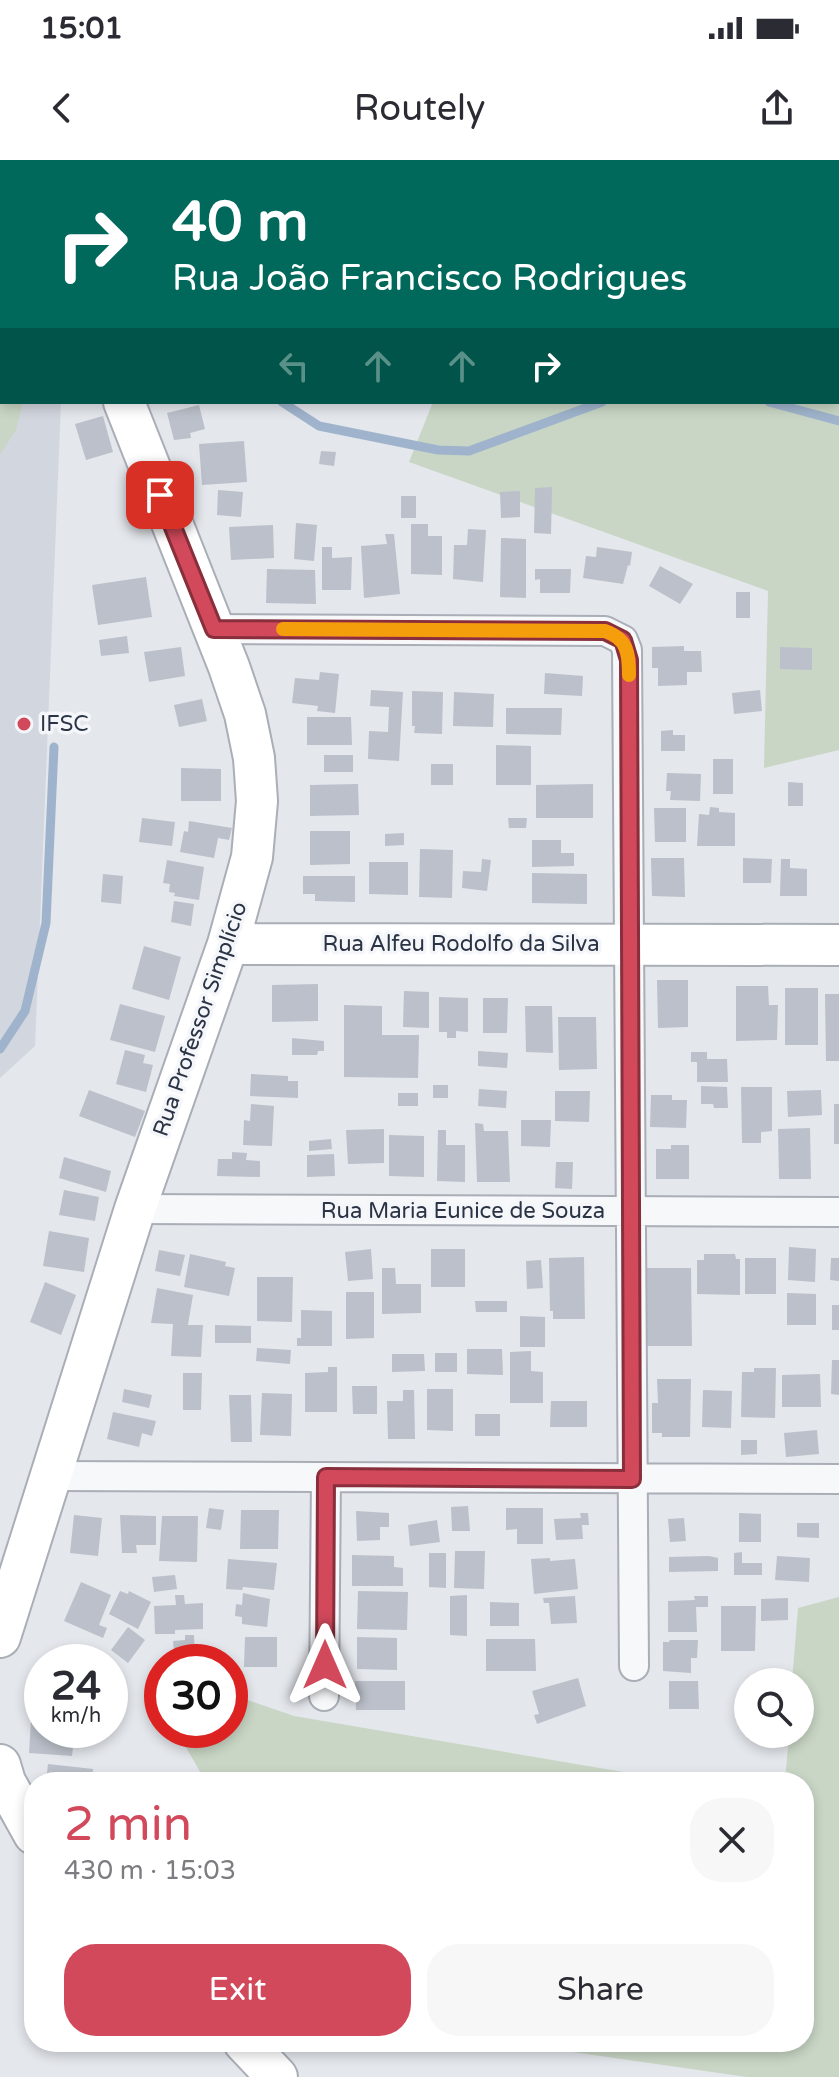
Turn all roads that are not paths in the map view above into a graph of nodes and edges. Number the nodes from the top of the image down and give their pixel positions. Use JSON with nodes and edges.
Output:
{"nodes":[{"id":1,"x":125,"y":404,"type":"edge"},
{"id":2,"x":214,"y":629,"type":"junction"},
{"id":3,"x":228,"y":944,"type":"junction"},
{"id":4,"x":630,"y":945,"type":"junction"},
{"id":5,"x":839,"y":945,"type":"edge"},
{"id":6,"x":135,"y":1209,"type":"junction"},
{"id":7,"x":631,"y":1211,"type":"junction"},
{"id":8,"x":839,"y":1212,"type":"edge"},
{"id":9,"x":49,"y":1476,"type":"junction"},
{"id":10,"x":326,"y":1477,"type":"junction"},
{"id":11,"x":632,"y":1479,"type":"junction"},
{"id":12,"x":839,"y":1479,"type":"edge"},
{"id":13,"x":0,"y":1637,"type":"edge"},
{"id":14,"x":634,"y":1666,"type":"dead end"},
{"id":15,"x":324,"y":1696,"type":"dead end"},
{"id":16,"x":0,"y":1765,"type":"edge"},
{"id":17,"x":24,"y":1816,"type":"edge"},
{"id":18,"x":253,"y":2052,"type":"edge"},
{"id":19,"x":277,"y":2077,"type":"edge"}],
"edges":[{"from":1,"to":2,"type":"street","name":"Rua Professor Simplício"},
{"from":2,"to":3,"type":"street","name":"Rua Professor Simplício"},
{"from":2,"to":4,"type":"street"},
{"from":3,"to":4,"type":"street","name":"Rua Alfeu Rodolfo da Silva"},
{"from":3,"to":6,"type":"street","name":"Rua Professor Simplício"},
{"from":4,"to":5,"type":"street","name":"Rua Alfeu Rodolfo da Silva"},
{"from":4,"to":7,"type":"street"},
{"from":6,"to":7,"type":"street","name":"Rua Maria Eunice de Souza"},
{"from":6,"to":9,"type":"street","name":"Rua Professor Simplício"},
{"from":7,"to":8,"type":"street","name":"Rua Maria Eunice de Souza"},
{"from":7,"to":11,"type":"street"},
{"from":9,"to":10,"type":"street"},
{"from":9,"to":13,"type":"street","name":"Rua Professor Simplício"},
{"from":10,"to":11,"type":"street"},
{"from":10,"to":15,"type":"street"},
{"from":11,"to":12,"type":"street"},
{"from":11,"to":14,"type":"street"},
{"from":16,"to":17,"type":"street"},
{"from":18,"to":19,"type":"street"}]}
